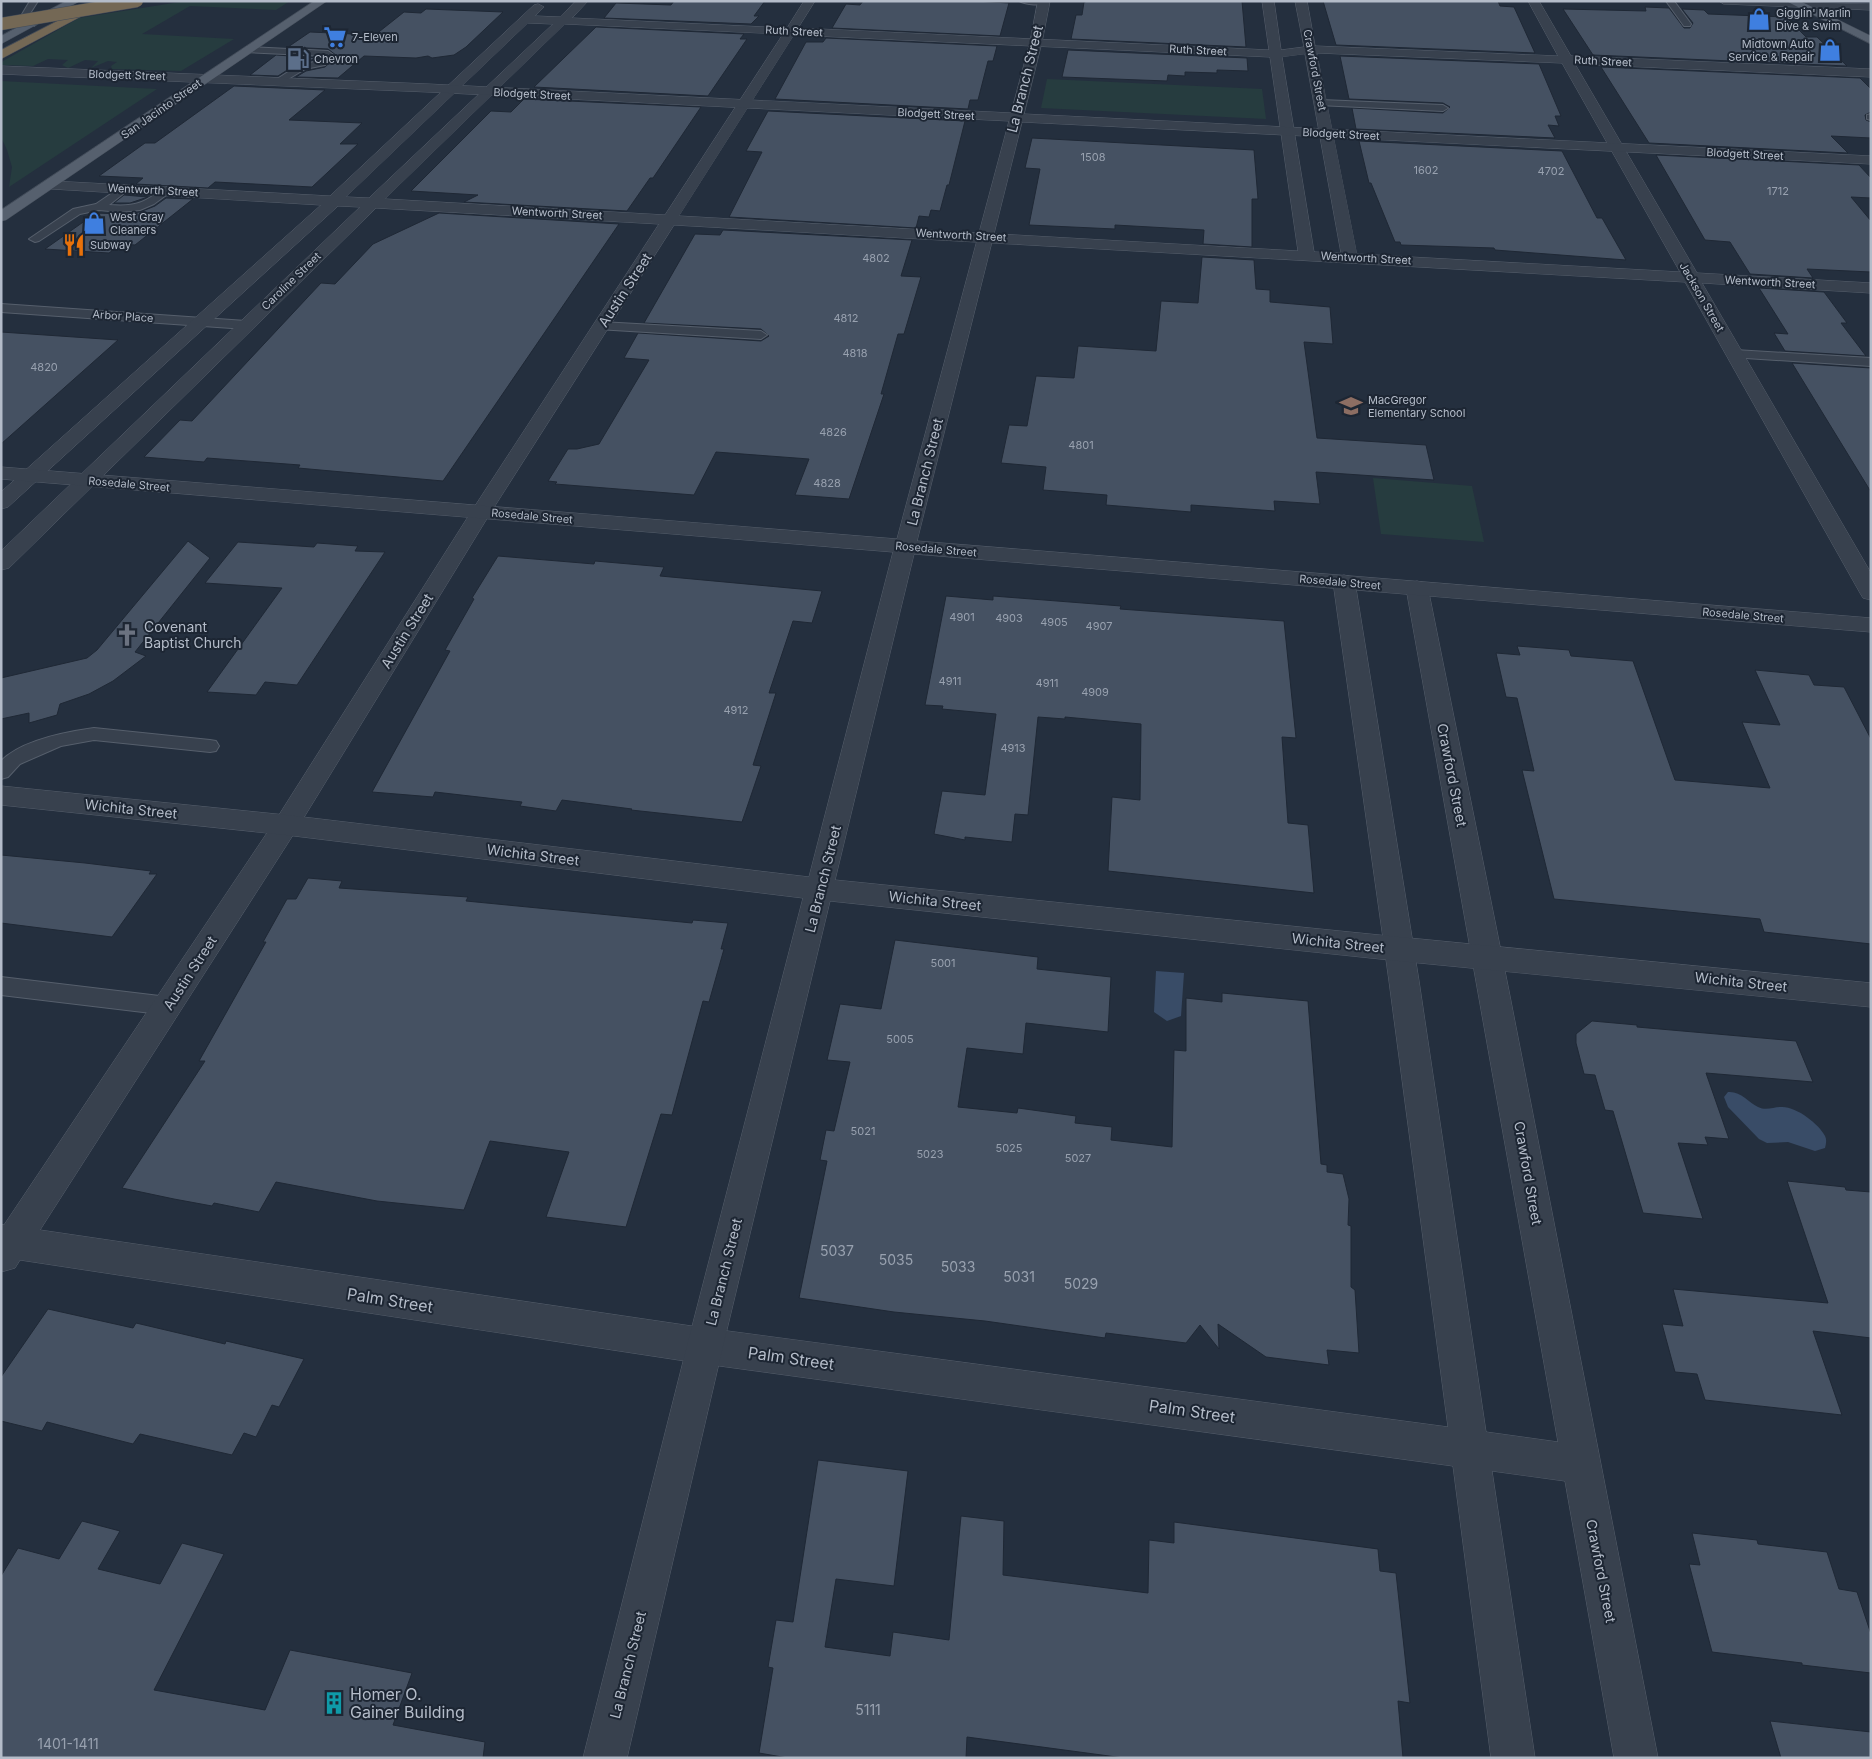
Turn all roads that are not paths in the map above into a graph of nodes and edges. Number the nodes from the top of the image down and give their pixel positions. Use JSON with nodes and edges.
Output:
{"nodes":[{"id":1,"x":34,"y":1,"type":"edge"},
{"id":2,"x":68,"y":1,"type":"edge"},
{"id":3,"x":75,"y":1,"type":"edge"},
{"id":4,"x":105,"y":1,"type":"edge"},
{"id":5,"x":137,"y":1,"type":"edge"},
{"id":6,"x":322,"y":1,"type":"edge"},
{"id":7,"x":544,"y":1,"type":"edge"},
{"id":8,"x":583,"y":1,"type":"edge"},
{"id":9,"x":810,"y":1,"type":"edge"},
{"id":10,"x":1023,"y":1,"type":"edge"},
{"id":11,"x":1268,"y":1,"type":"edge"},
{"id":12,"x":1301,"y":1,"type":"edge"},
{"id":13,"x":1533,"y":1,"type":"edge"},
{"id":14,"x":1670,"y":1,"type":"edge"},
{"id":15,"x":1724,"y":1,"type":"edge"},
{"id":16,"x":1044,"y":2,"type":"edge"},
{"id":17,"x":1794,"y":3,"type":"edge"},
{"id":18,"x":1871,"y":7,"type":"edge"},
{"id":19,"x":11,"y":10,"type":"dead end"},
{"id":20,"x":526,"y":19,"type":"junction"},
{"id":21,"x":562,"y":21,"type":"junction"},
{"id":22,"x":34,"y":23,"type":"junction"},
{"id":23,"x":1,"y":24,"type":"edge"},
{"id":24,"x":1687,"y":24,"type":"dead end"},
{"id":25,"x":790,"y":31,"type":"junction"},
{"id":26,"x":1,"y":41,"type":"edge"},
{"id":27,"x":1871,"y":41,"type":"edge"},
{"id":28,"x":1036,"y":42,"type":"junction"},
{"id":29,"x":1312,"y":49,"type":"junction"},
{"id":30,"x":247,"y":50,"type":"junction"},
{"id":31,"x":1276,"y":54,"type":"junction"},
{"id":32,"x":1,"y":55,"type":"edge"},
{"id":33,"x":1565,"y":59,"type":"junction"},
{"id":34,"x":1,"y":70,"type":"edge"},
{"id":35,"x":1871,"y":73,"type":"edge"},
{"id":36,"x":206,"y":78,"type":"junction"},
{"id":37,"x":280,"y":81,"type":"junction"},
{"id":38,"x":450,"y":90,"type":"junction"},
{"id":39,"x":490,"y":92,"type":"junction"},
{"id":40,"x":1321,"y":104,"type":"junction"},
{"id":41,"x":745,"y":105,"type":"junction"},
{"id":42,"x":1443,"y":108,"type":"dead end"},
{"id":43,"x":1015,"y":118,"type":"junction"},
{"id":44,"x":1287,"y":132,"type":"junction"},
{"id":45,"x":1326,"y":134,"type":"junction"},
{"id":46,"x":1616,"y":148,"type":"junction"},
{"id":47,"x":1871,"y":160,"type":"edge"},
{"id":48,"x":52,"y":185,"type":"junction"},
{"id":49,"x":124,"y":188,"type":"junction"},
{"id":50,"x":168,"y":190,"type":"junction"},
{"id":51,"x":334,"y":201,"type":"junction"},
{"id":52,"x":372,"y":203,"type":"junction"},
{"id":53,"x":98,"y":207,"type":"junction"},
{"id":54,"x":1,"y":217,"type":"edge"},
{"id":55,"x":671,"y":219,"type":"junction"},
{"id":56,"x":986,"y":237,"type":"junction"},
{"id":57,"x":36,"y":239,"type":"dead end"},
{"id":58,"x":1306,"y":254,"type":"junction"},
{"id":59,"x":1350,"y":257,"type":"junction"},
{"id":60,"x":1691,"y":277,"type":"junction"},
{"id":61,"x":1871,"y":288,"type":"edge"},
{"id":62,"x":1,"y":308,"type":"edge"},
{"id":63,"x":201,"y":322,"type":"junction"},
{"id":64,"x":246,"y":325,"type":"junction"},
{"id":65,"x":601,"y":326,"type":"junction"},
{"id":66,"x":761,"y":335,"type":"dead end"},
{"id":67,"x":1735,"y":354,"type":"junction"},
{"id":68,"x":1871,"y":362,"type":"edge"},
{"id":69,"x":1,"y":473,"type":"edge"},
{"id":70,"x":31,"y":476,"type":"junction"},
{"id":71,"x":85,"y":480,"type":"junction"},
{"id":72,"x":1,"y":503,"type":"edge"},
{"id":73,"x":480,"y":512,"type":"junction"},
{"id":74,"x":906,"y":547,"type":"junction"},
{"id":75,"x":1,"y":563,"type":"edge"},
{"id":76,"x":1344,"y":582,"type":"junction"},
{"id":77,"x":1416,"y":588,"type":"junction"},
{"id":78,"x":1871,"y":593,"type":"edge"},
{"id":79,"x":1871,"y":625,"type":"edge"},
{"id":80,"x":210,"y":746,"type":"dead end"},
{"id":81,"x":1,"y":772,"type":"edge"},
{"id":82,"x":1,"y":795,"type":"edge"},
{"id":83,"x":286,"y":825,"type":"junction"},
{"id":84,"x":820,"y":890,"type":"junction"},
{"id":85,"x":1399,"y":949,"type":"junction"},
{"id":86,"x":1488,"y":958,"type":"junction"},
{"id":87,"x":1,"y":986,"type":"edge"},
{"id":88,"x":1871,"y":995,"type":"edge"},
{"id":89,"x":168,"y":1006,"type":"junction"},
{"id":90,"x":5,"y":1248,"type":"edge"},
{"id":91,"x":705,"y":1346,"type":"junction"},
{"id":92,"x":1469,"y":1448,"type":"junction"},
{"id":93,"x":1581,"y":1464,"type":"junction"},
{"id":94,"x":606,"y":1758,"type":"edge"},
{"id":95,"x":1513,"y":1758,"type":"edge"},
{"id":96,"x":1636,"y":1758,"type":"edge"}],
"edges":[{"from":1,"to":22,"type":"lane"},
{"from":2,"to":19,"type":"highway"},
{"from":3,"to":22,"type":"main road"},
{"from":4,"to":32,"type":"highway"},
{"from":5,"to":23,"type":"highway","bridge":true},
{"from":6,"to":30,"type":"main road","name":"San Jacinto Street"},
{"from":7,"to":20,"type":"street"},
{"from":8,"to":21,"type":"street","name":"Caroline Street"},
{"from":9,"to":25,"type":"street","name":"Austin Street"},
{"from":10,"to":16,"type":"lane"},
{"from":11,"to":31,"type":"street"},
{"from":12,"to":29,"type":"street","name":"Crawford Street"},
{"from":13,"to":33,"type":"street","name":"Jackson Street"},
{"from":14,"to":24,"type":"lane"},
{"from":15,"to":17,"type":"street"},
{"from":16,"to":28,"type":"street","name":"La Branch Street"},
{"from":17,"to":18,"type":"street"},
{"from":17,"to":27,"type":"main road"},
{"from":20,"to":21,"type":"street","name":"Ruth Street"},
{"from":20,"to":38,"type":"street"},
{"from":21,"to":25,"type":"street","name":"Ruth Street"},
{"from":21,"to":39,"type":"street","name":"Caroline Street"},
{"from":22,"to":26,"type":"main road"},
{"from":25,"to":28,"type":"street","name":"Ruth Street"},
{"from":25,"to":41,"type":"street","name":"Austin Street"},
{"from":28,"to":31,"type":"street","name":"Ruth Street"},
{"from":28,"to":43,"type":"street","name":"La Branch Street"},
{"from":29,"to":31,"type":"street","name":"Ruth Street"},
{"from":29,"to":33,"type":"street","name":"Ruth Street"},
{"from":29,"to":40,"type":"street","name":"Crawford Street"},
{"from":30,"to":36,"type":"main road","name":"San Jacinto Street"},
{"from":30,"to":37,"type":"lane"},
{"from":31,"to":44,"type":"street"},
{"from":33,"to":35,"type":"street","name":"Ruth Street"},
{"from":33,"to":46,"type":"street","name":"Jackson Street"},
{"from":34,"to":36,"type":"street","name":"Blodgett Street"},
{"from":36,"to":37,"type":"street","name":"Blodgett Street"},
{"from":36,"to":48,"type":"main road","name":"San Jacinto Street"},
{"from":37,"to":38,"type":"street","name":"Blodgett Street"},
{"from":38,"to":39,"type":"street","name":"Blodgett Street"},
{"from":38,"to":51,"type":"street"},
{"from":39,"to":41,"type":"street","name":"Blodgett Street"},
{"from":39,"to":52,"type":"street","name":"Caroline Street"},
{"from":40,"to":42,"type":"lane"},
{"from":40,"to":45,"type":"street","name":"Crawford Street"},
{"from":41,"to":43,"type":"street","name":"Blodgett Street"},
{"from":41,"to":55,"type":"street","name":"Austin Street"},
{"from":43,"to":44,"type":"street","name":"Blodgett Street"},
{"from":43,"to":56,"type":"street","name":"La Branch Street"},
{"from":44,"to":45,"type":"street","name":"Blodgett Street"},
{"from":44,"to":58,"type":"street"},
{"from":45,"to":46,"type":"street","name":"Blodgett Street"},
{"from":45,"to":59,"type":"street","name":"Crawford Street"},
{"from":46,"to":47,"type":"street","name":"Blodgett Street"},
{"from":46,"to":60,"type":"street","name":"Jackson Street"},
{"from":48,"to":49,"type":"street","name":"Wentworth Street"},
{"from":48,"to":54,"type":"main road","name":"San Jacinto Street"},
{"from":49,"to":50,"type":"street","name":"Wentworth Street"},
{"from":49,"to":53,"type":"lane"},
{"from":50,"to":51,"type":"street","name":"Wentworth Street"},
{"from":50,"to":53,"type":"lane"},
{"from":51,"to":52,"type":"street","name":"Wentworth Street"},
{"from":51,"to":63,"type":"street"},
{"from":52,"to":55,"type":"street","name":"Wentworth Street"},
{"from":52,"to":64,"type":"street","name":"Caroline Street"},
{"from":53,"to":57,"type":"lane"},
{"from":55,"to":56,"type":"street","name":"Wentworth Street"},
{"from":55,"to":65,"type":"street","name":"Austin Street"},
{"from":56,"to":58,"type":"street","name":"Wentworth Street"},
{"from":56,"to":74,"type":"street","name":"La Branch Street"},
{"from":58,"to":59,"type":"street","name":"Wentworth Street"},
{"from":59,"to":60,"type":"street","name":"Wentworth Street"},
{"from":60,"to":61,"type":"street","name":"Wentworth Street"},
{"from":60,"to":67,"type":"street","name":"Jackson Street"},
{"from":62,"to":63,"type":"lane","name":"Arbor Place"},
{"from":63,"to":64,"type":"lane","name":"Arbor Place"},
{"from":63,"to":70,"type":"street"},
{"from":64,"to":71,"type":"street","name":"Caroline Street"},
{"from":65,"to":66,"type":"lane"},
{"from":65,"to":73,"type":"street","name":"Austin Street"},
{"from":67,"to":68,"type":"lane"},
{"from":67,"to":78,"type":"street","name":"Jackson Street"},
{"from":69,"to":70,"type":"street","name":"Rosedale Street"},
{"from":70,"to":71,"type":"street","name":"Rosedale Street"},
{"from":70,"to":72,"type":"street"},
{"from":71,"to":73,"type":"street","name":"Rosedale Street"},
{"from":71,"to":75,"type":"street","name":"Caroline Street"},
{"from":73,"to":74,"type":"street","name":"Rosedale Street"},
{"from":73,"to":83,"type":"street","name":"Austin Street"},
{"from":74,"to":76,"type":"street","name":"Rosedale Street"},
{"from":74,"to":84,"type":"street","name":"La Branch Street"},
{"from":76,"to":77,"type":"street","name":"Rosedale Street"},
{"from":76,"to":85,"type":"street"},
{"from":77,"to":79,"type":"street","name":"Rosedale Street"},
{"from":77,"to":86,"type":"street","name":"Crawford Street"},
{"from":80,"to":81,"type":"lane"},
{"from":82,"to":83,"type":"street","name":"Wichita Street"},
{"from":83,"to":84,"type":"street","name":"Wichita Street"},
{"from":83,"to":89,"type":"street","name":"Austin Street"},
{"from":84,"to":85,"type":"street","name":"Wichita Street"},
{"from":84,"to":91,"type":"street","name":"La Branch Street"},
{"from":85,"to":86,"type":"street","name":"Wichita Street"},
{"from":85,"to":92,"type":"street"},
{"from":86,"to":88,"type":"street","name":"Wichita Street"},
{"from":86,"to":93,"type":"street","name":"Crawford Street"},
{"from":87,"to":89,"type":"lane"},
{"from":89,"to":90,"type":"street","name":"Austin Street"},
{"from":90,"to":91,"type":"street","name":"Palm Street"},
{"from":91,"to":92,"type":"street","name":"Palm Street"},
{"from":91,"to":94,"type":"street","name":"La Branch Street"},
{"from":92,"to":93,"type":"street","name":"Palm Street"},
{"from":92,"to":95,"type":"street"},
{"from":93,"to":96,"type":"street","name":"Crawford Street"}]}
